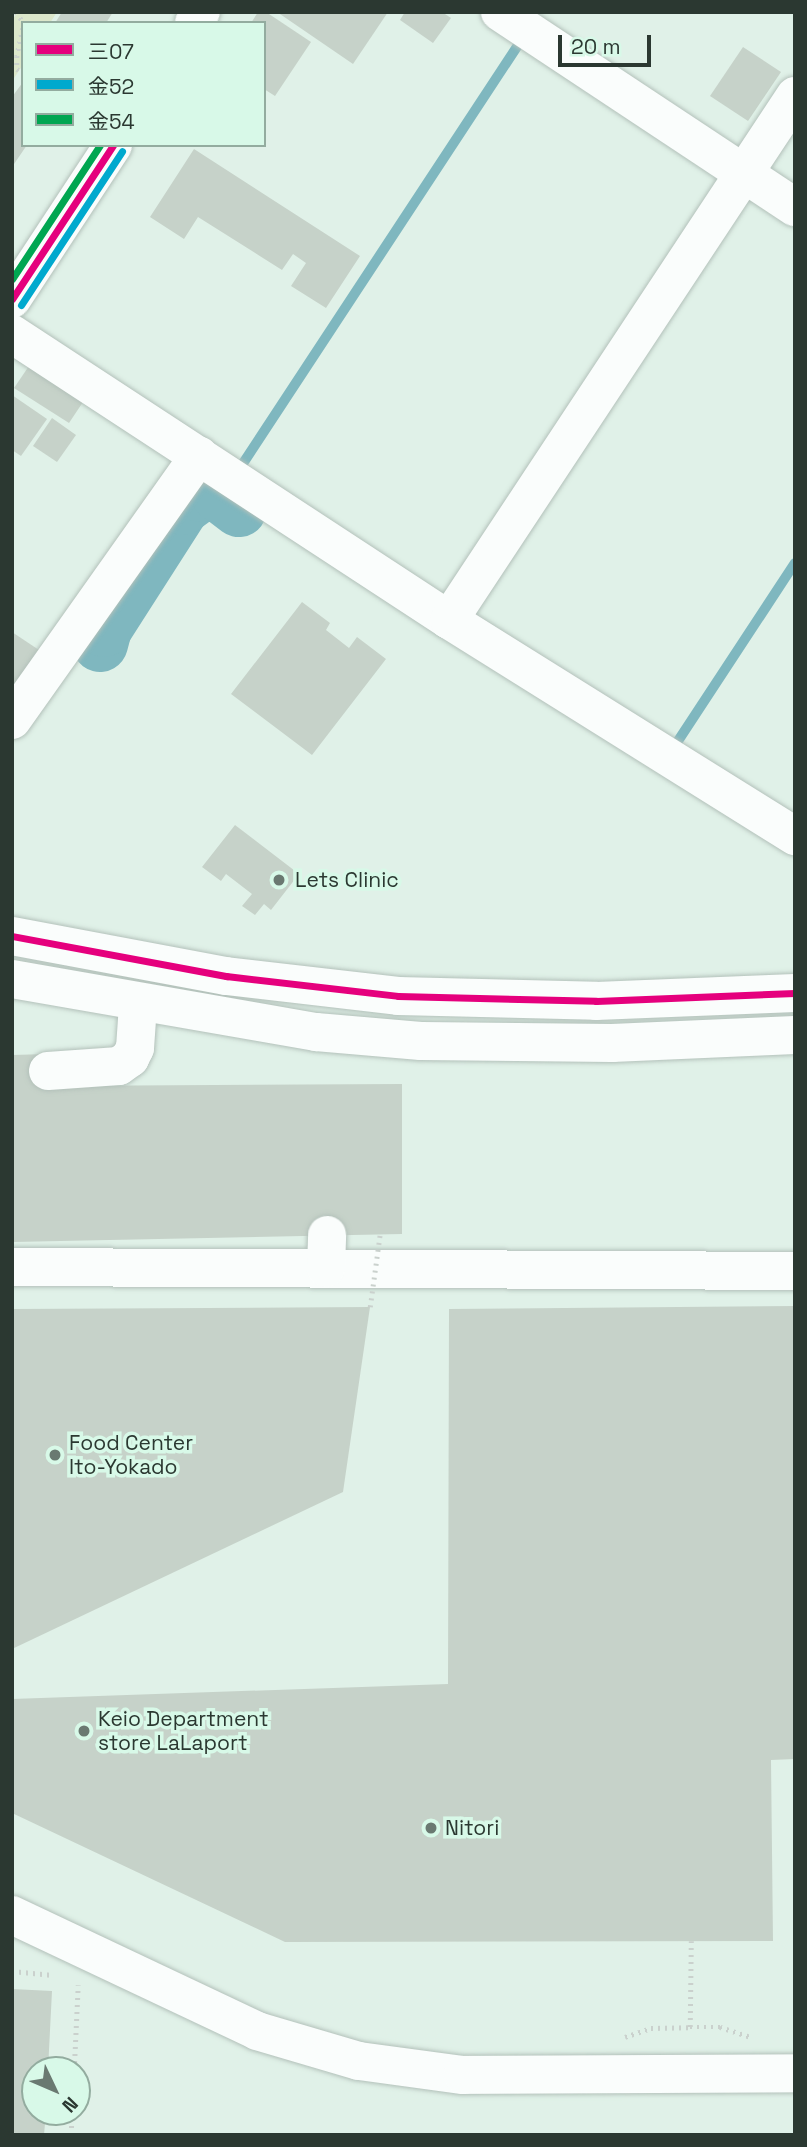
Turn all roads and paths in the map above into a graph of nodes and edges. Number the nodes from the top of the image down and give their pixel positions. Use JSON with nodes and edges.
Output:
{"nodes":[{"id":1,"x":500,"y":12,"type":"edge"},
{"id":2,"x":21,"y":37,"type":"edge"},
{"id":3,"x":21,"y":72,"type":"edge"},
{"id":4,"x":795,"y":96,"type":"edge"},
{"id":5,"x":112,"y":147,"type":"edge"},
{"id":6,"x":744,"y":174,"type":"junction"},
{"id":7,"x":795,"y":207,"type":"edge"},
{"id":8,"x":12,"y":299,"type":"edge"},
{"id":9,"x":12,"y":334,"type":"edge"},
{"id":10,"x":199,"y":456,"type":"junction"},
{"id":11,"x":450,"y":620,"type":"junction"},
{"id":12,"x":12,"y":720,"type":"edge"},
{"id":13,"x":795,"y":836,"type":"edge"},
{"id":14,"x":12,"y":936,"type":"edge"},
{"id":15,"x":12,"y":979,"type":"edge"},
{"id":16,"x":795,"y":993,"type":"edge"},
{"id":17,"x":138,"y":1004,"type":"junction"},
{"id":18,"x":795,"y":1035,"type":"edge"},
{"id":19,"x":62,"y":1076,"type":"dead end"},
{"id":20,"x":380,"y":1234,"type":"dead end"},
{"id":21,"x":27,"y":1258,"type":"edge"},
{"id":22,"x":795,"y":1271,"type":"edge"},
{"id":23,"x":370,"y":1307,"type":"dead end"},
{"id":24,"x":16,"y":1920,"type":"edge"},
{"id":25,"x":691,"y":1941,"type":"dead end"},
{"id":26,"x":12,"y":1970,"type":"edge"},
{"id":27,"x":65,"y":1976,"type":"dead end"},
{"id":28,"x":79,"y":1978,"type":"dead end"},
{"id":29,"x":690,"y":2027,"type":"junction"},
{"id":30,"x":756,"y":2038,"type":"dead end"},
{"id":31,"x":619,"y":2040,"type":"dead end"},
{"id":32,"x":75,"y":2056,"type":"edge"},
{"id":33,"x":795,"y":2073,"type":"edge"}],
"edges":[{"from":1,"to":6,"type":"street"},
{"from":2,"to":3,"type":"path"},
{"from":4,"to":6,"type":"street"},
{"from":5,"to":8,"type":"street"},
{"from":6,"to":7,"type":"street"},
{"from":6,"to":11,"type":"street"},
{"from":9,"to":10,"type":"street"},
{"from":10,"to":11,"type":"street"},
{"from":10,"to":12,"type":"street"},
{"from":11,"to":13,"type":"street"},
{"from":14,"to":16,"type":"street"},
{"from":15,"to":17,"type":"street"},
{"from":17,"to":18,"type":"street"},
{"from":17,"to":19,"type":"street"},
{"from":20,"to":23,"type":"path","bridge":true},
{"from":21,"to":22,"type":"street"},
{"from":24,"to":33,"type":"street"},
{"from":25,"to":29,"type":"path"},
{"from":26,"to":27,"type":"path"},
{"from":28,"to":32,"type":"path"},
{"from":29,"to":30,"type":"path"},
{"from":29,"to":31,"type":"path"}]}
